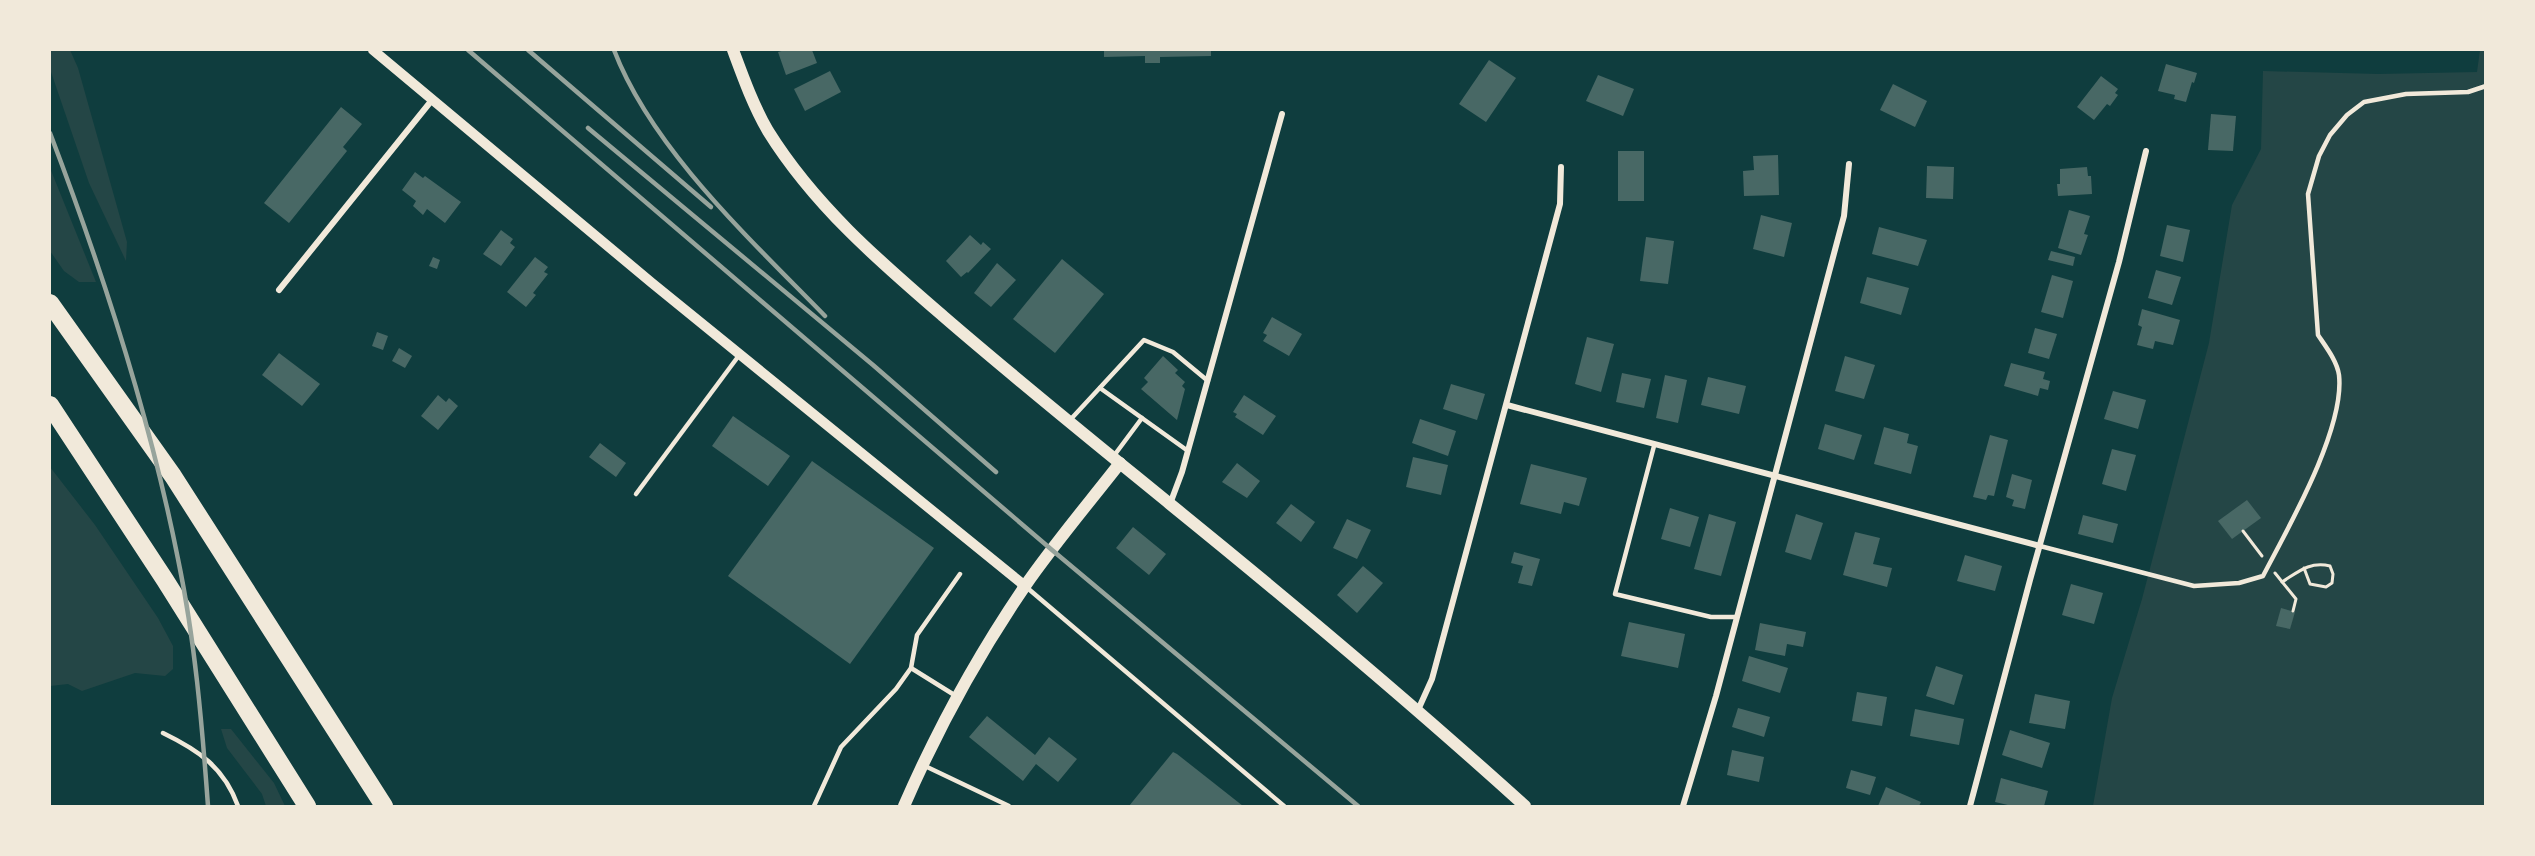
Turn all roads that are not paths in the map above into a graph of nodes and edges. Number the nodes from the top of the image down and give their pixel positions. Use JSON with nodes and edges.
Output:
{"nodes":[{"id":1,"x":373,"y":50,"type":"edge"},
{"id":2,"x":733,"y":50,"type":"edge"},
{"id":3,"x":2486,"y":86,"type":"edge"},
{"id":4,"x":432,"y":100,"type":"junction"},
{"id":5,"x":1282,"y":114,"type":"dead end"},
{"id":6,"x":2146,"y":151,"type":"dead end"},
{"id":7,"x":1849,"y":164,"type":"dead end"},
{"id":8,"x":1561,"y":167,"type":"dead end"},
{"id":9,"x":279,"y":290,"type":"dead end"},
{"id":10,"x":50,"y":303,"type":"edge"},
{"id":11,"x":740,"y":354,"type":"junction"},
{"id":12,"x":1208,"y":381,"type":"junction"},
{"id":13,"x":1100,"y":388,"type":"junction"},
{"id":14,"x":50,"y":405,"type":"edge"},
{"id":15,"x":1507,"y":405,"type":"junction"},
{"id":16,"x":1142,"y":418,"type":"junction"},
{"id":17,"x":1069,"y":421,"type":"junction"},
{"id":18,"x":50,"y":424,"type":"edge"},
{"id":19,"x":1654,"y":446,"type":"junction"},
{"id":20,"x":1188,"y":451,"type":"junction"},
{"id":21,"x":1116,"y":460,"type":"junction"},
{"id":22,"x":1775,"y":476,"type":"junction"},
{"id":23,"x":636,"y":494,"type":"dead end"},
{"id":24,"x":112,"y":499,"type":"junction"},
{"id":25,"x":1170,"y":504,"type":"junction"},
{"id":26,"x":2040,"y":546,"type":"junction"},
{"id":27,"x":960,"y":574,"type":"dead end"},
{"id":28,"x":1025,"y":586,"type":"junction"},
{"id":29,"x":1737,"y":617,"type":"junction"},
{"id":30,"x":911,"y":668,"type":"junction"},
{"id":31,"x":959,"y":697,"type":"junction"},
{"id":32,"x":1418,"y":710,"type":"junction"},
{"id":33,"x":163,"y":733,"type":"dead end"},
{"id":34,"x":923,"y":765,"type":"junction"},
{"id":35,"x":238,"y":807,"type":"edge"},
{"id":36,"x":307,"y":807,"type":"edge"},
{"id":37,"x":384,"y":807,"type":"edge"},
{"id":38,"x":814,"y":807,"type":"edge"},
{"id":39,"x":904,"y":807,"type":"edge"},
{"id":40,"x":1009,"y":807,"type":"edge"},
{"id":41,"x":1284,"y":807,"type":"edge"},
{"id":42,"x":1525,"y":807,"type":"edge"},
{"id":43,"x":1683,"y":807,"type":"edge"},
{"id":44,"x":1970,"y":807,"type":"edge"}],
"edges":[{"from":1,"to":4,"type":"street"},
{"from":2,"to":17,"type":"main road"},
{"from":3,"to":26,"type":"lane"},
{"from":4,"to":9,"type":"street"},
{"from":4,"to":11,"type":"street"},
{"from":5,"to":12,"type":"street"},
{"from":6,"to":26,"type":"street"},
{"from":7,"to":22,"type":"street"},
{"from":8,"to":15,"type":"street"},
{"from":10,"to":37,"type":"highway"},
{"from":11,"to":23,"type":"lane"},
{"from":11,"to":28,"type":"street"},
{"from":12,"to":13,"type":"lane"},
{"from":12,"to":20,"type":"street"},
{"from":13,"to":16,"type":"lane"},
{"from":13,"to":17,"type":"lane"},
{"from":14,"to":24,"type":"highway"},
{"from":15,"to":19,"type":"street"},
{"from":15,"to":32,"type":"street"},
{"from":16,"to":20,"type":"lane"},
{"from":16,"to":21,"type":"lane"},
{"from":17,"to":21,"type":"main road"},
{"from":18,"to":24,"type":"highway"},
{"from":19,"to":22,"type":"street"},
{"from":19,"to":29,"type":"lane"},
{"from":20,"to":25,"type":"street"},
{"from":21,"to":25,"type":"main road"},
{"from":21,"to":28,"type":"main road"},
{"from":22,"to":26,"type":"street"},
{"from":22,"to":29,"type":"street"},
{"from":24,"to":36,"type":"highway"},
{"from":25,"to":32,"type":"main road"},
{"from":26,"to":44,"type":"street"},
{"from":27,"to":30,"type":"lane"},
{"from":28,"to":31,"type":"main road"},
{"from":28,"to":41,"type":"lane"},
{"from":29,"to":43,"type":"street"},
{"from":30,"to":31,"type":"lane"},
{"from":30,"to":38,"type":"lane"},
{"from":31,"to":34,"type":"main road"},
{"from":32,"to":42,"type":"main road"},
{"from":33,"to":35,"type":"lane"},
{"from":34,"to":39,"type":"main road"},
{"from":34,"to":40,"type":"lane"}]}
